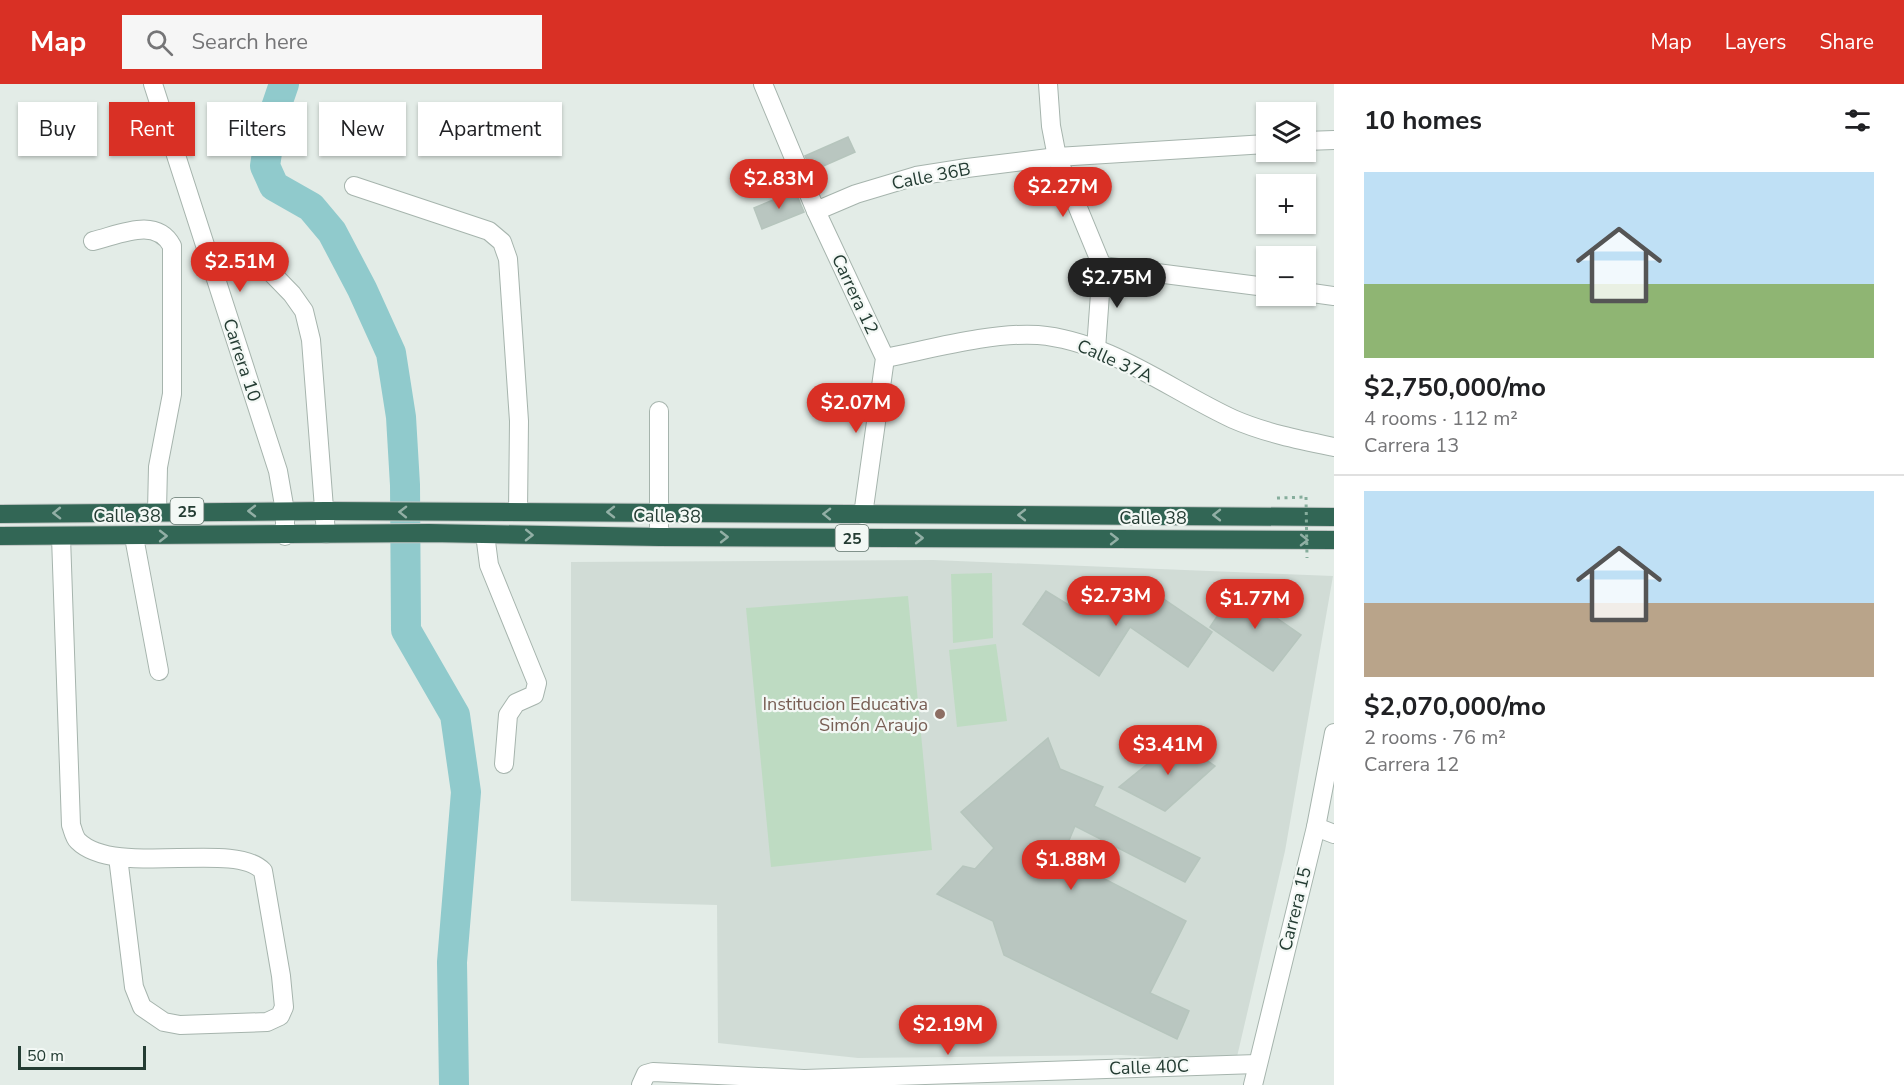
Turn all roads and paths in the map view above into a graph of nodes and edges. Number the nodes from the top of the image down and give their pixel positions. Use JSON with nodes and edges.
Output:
{"nodes":[{"id":1,"x":153,"y":84,"type":"edge"},
{"id":2,"x":763,"y":84,"type":"edge"},
{"id":3,"x":1048,"y":84,"type":"edge"},
{"id":4,"x":1334,"y":140,"type":"edge"},
{"id":5,"x":1316,"y":141,"type":"edge"},
{"id":6,"x":1256,"y":145,"type":"edge"},
{"id":7,"x":1057,"y":157,"type":"junction"},
{"id":8,"x":354,"y":186,"type":"dead end"},
{"id":9,"x":816,"y":210,"type":"junction"},
{"id":10,"x":93,"y":241,"type":"dead end"},
{"id":11,"x":259,"y":260,"type":"dead end"},
{"id":12,"x":1102,"y":266,"type":"junction"},
{"id":13,"x":1256,"y":286,"type":"edge"},
{"id":14,"x":1316,"y":294,"type":"edge"},
{"id":15,"x":1334,"y":296,"type":"edge"},
{"id":16,"x":1096,"y":349,"type":"junction"},
{"id":17,"x":885,"y":357,"type":"junction"},
{"id":18,"x":659,"y":411,"type":"dead end"},
{"id":19,"x":1334,"y":447,"type":"edge"},
{"id":20,"x":1275,"y":498,"type":"dead end"},
{"id":21,"x":285,"y":511,"type":"junction"},
{"id":22,"x":325,"y":511,"type":"junction"},
{"id":23,"x":157,"y":512,"type":"junction"},
{"id":24,"x":518,"y":512,"type":"junction"},
{"id":25,"x":659,"y":512,"type":"junction"},
{"id":26,"x":0,"y":514,"type":"edge"},
{"id":27,"x":862,"y":515,"type":"junction"},
{"id":28,"x":1334,"y":517,"type":"edge"},
{"id":29,"x":326,"y":534,"type":"junction"},
{"id":30,"x":485,"y":534,"type":"junction"},
{"id":31,"x":0,"y":536,"type":"edge"},
{"id":32,"x":285,"y":536,"type":"junction"},
{"id":33,"x":61,"y":537,"type":"junction"},
{"id":34,"x":134,"y":537,"type":"junction"},
{"id":35,"x":659,"y":537,"type":"junction"},
{"id":36,"x":1334,"y":540,"type":"edge"},
{"id":37,"x":1307,"y":558,"type":"dead end"},
{"id":38,"x":159,"y":671,"type":"dead end"},
{"id":39,"x":1334,"y":733,"type":"edge"},
{"id":40,"x":1332,"y":754,"type":"edge"},
{"id":41,"x":504,"y":764,"type":"dead end"},
{"id":42,"x":1316,"y":827,"type":"junction"},
{"id":43,"x":1334,"y":834,"type":"edge"},
{"id":44,"x":118,"y":857,"type":"junction"},
{"id":45,"x":1257,"y":1064,"type":"junction"},
{"id":46,"x":643,"y":1080,"type":"edge"},
{"id":47,"x":801,"y":1082,"type":"edge"},
{"id":48,"x":1253,"y":1085,"type":"edge"}],
"edges":[{"from":1,"to":21,"type":"street","name":"Carrera 10"},
{"from":2,"to":9,"type":"street","name":"Carrera 12"},
{"from":3,"to":7,"type":"street"},
{"from":4,"to":5,"type":"street"},
{"from":6,"to":7,"type":"street","name":"Calle 36B"},
{"from":7,"to":9,"type":"street","name":"Calle 36B"},
{"from":7,"to":12,"type":"street"},
{"from":8,"to":24,"type":"street"},
{"from":9,"to":17,"type":"street","name":"Carrera 12"},
{"from":10,"to":23,"type":"street"},
{"from":11,"to":22,"type":"street"},
{"from":12,"to":13,"type":"street"},
{"from":12,"to":16,"type":"street"},
{"from":14,"to":15,"type":"street"},
{"from":16,"to":17,"type":"street","name":"Calle 37A"},
{"from":16,"to":19,"type":"street","name":"Calle 37A"},
{"from":17,"to":27,"type":"street"},
{"from":18,"to":25,"type":"street"},
{"from":20,"to":37,"type":"path","bridge":true},
{"from":21,"to":22,"type":"highway","name":"Calle 38","number":"25"},
{"from":21,"to":23,"type":"highway","name":"Calle 38","number":"25","one_way":true},
{"from":21,"to":32,"type":"street","name":"Carrera 10"},
{"from":24,"to":22,"type":"highway","name":"Calle 38","number":"25","one_way":true},
{"from":22,"to":29,"type":"street"},
{"from":23,"to":26,"type":"highway","name":"Calle 38","number":"25","one_way":true},
{"from":25,"to":24,"type":"highway","name":"Calle 38","number":"25","one_way":true},
{"from":27,"to":25,"type":"highway","name":"Calle 38","number":"25","one_way":true},
{"from":25,"to":35,"type":"street"},
{"from":28,"to":27,"type":"highway","name":"Calle 38","number":"25","one_way":true},
{"from":29,"to":30,"type":"highway","name":"Calle 38","number":"25"},
{"from":29,"to":32,"type":"highway","name":"Calle 38","number":"25"},
{"from":30,"to":35,"type":"highway","name":"Calle 38","number":"25","one_way":true},
{"from":30,"to":41,"type":"street"},
{"from":31,"to":33,"type":"highway","name":"Calle 38","number":"25"},
{"from":34,"to":32,"type":"highway","name":"Calle 38","number":"25","one_way":true},
{"from":33,"to":34,"type":"highway","name":"Calle 38","number":"25"},
{"from":33,"to":44,"type":"street"},
{"from":34,"to":38,"type":"street"},
{"from":35,"to":36,"type":"highway","name":"Calle 38","number":"25","one_way":true},
{"from":39,"to":40,"type":"street","name":"Carrera 15"},
{"from":40,"to":42,"type":"street","name":"Carrera 15"},
{"from":42,"to":43,"type":"street"},
{"from":42,"to":45,"type":"street","name":"Carrera 15"},
{"from":44,"to":44,"type":"street"},
{"from":45,"to":47,"type":"street","name":"Calle 40C"},
{"from":45,"to":48,"type":"street","name":"Carrera 15"},
{"from":46,"to":47,"type":"street","name":"Calle 40C"}]}
